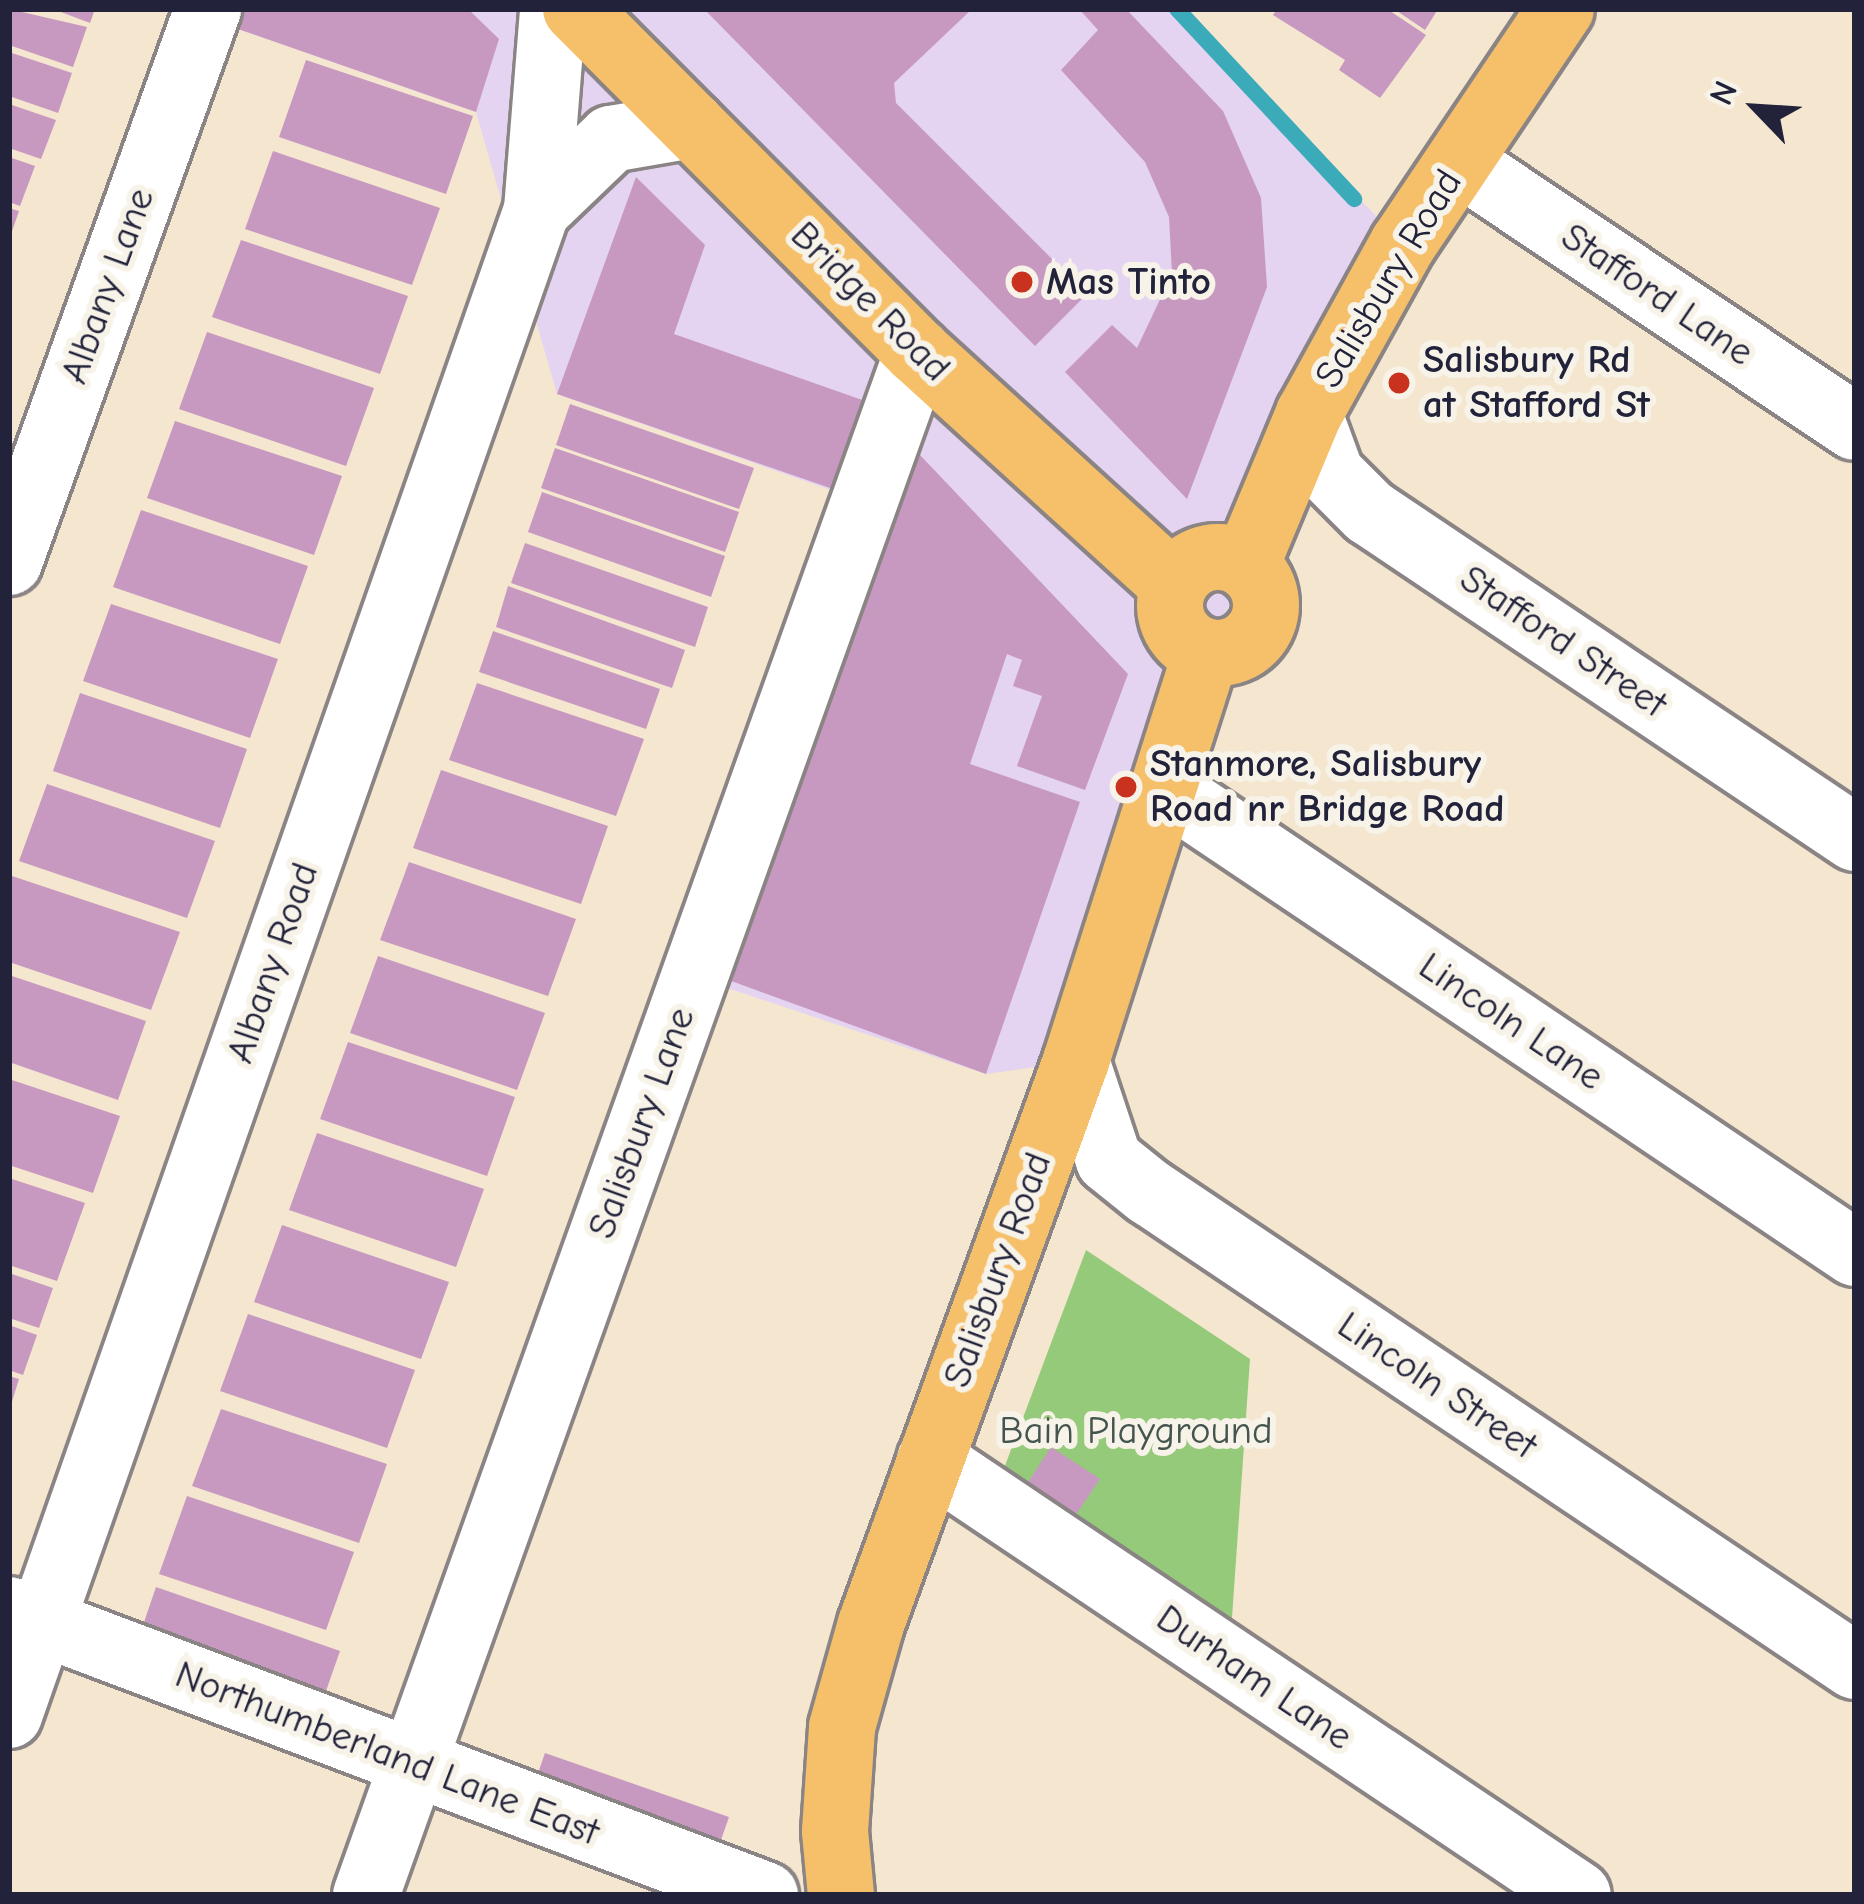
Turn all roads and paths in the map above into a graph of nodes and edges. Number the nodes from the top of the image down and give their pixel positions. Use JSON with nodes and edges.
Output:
{"nodes":[{"id":1,"x":208,"y":9,"type":"edge"},
{"id":2,"x":553,"y":9,"type":"edge"},
{"id":3,"x":576,"y":9,"type":"edge"},
{"id":4,"x":1561,"y":9,"type":"edge"},
{"id":5,"x":692,"y":125,"type":"junction"},
{"id":6,"x":1460,"y":162,"type":"junction"},
{"id":7,"x":537,"y":210,"type":"junction"},
{"id":8,"x":918,"y":352,"type":"junction"},
{"id":9,"x":1309,"y":414,"type":"junction"},
{"id":10,"x":1855,"y":428,"type":"edge"},
{"id":11,"x":9,"y":562,"type":"edge"},
{"id":12,"x":1246,"y":565,"type":"junction"},
{"id":13,"x":1174,"y":585,"type":"junction"},
{"id":14,"x":1206,"y":653,"type":"junction"},
{"id":15,"x":1167,"y":790,"type":"junction"},
{"id":16,"x":1855,"y":838,"type":"edge"},
{"id":17,"x":1076,"y":1061,"type":"junction"},
{"id":18,"x":1855,"y":1253,"type":"edge"},
{"id":19,"x":930,"y":1460,"type":"junction"},
{"id":20,"x":26,"y":1616,"type":"edge"},
{"id":21,"x":1855,"y":1666,"type":"edge"},
{"id":22,"x":9,"y":1715,"type":"edge"},
{"id":23,"x":412,"y":1767,"type":"junction"},
{"id":24,"x":366,"y":1895,"type":"edge"},
{"id":25,"x":765,"y":1895,"type":"edge"},
{"id":26,"x":841,"y":1895,"type":"edge"},
{"id":27,"x":1578,"y":1895,"type":"edge"}],
"edges":[{"from":1,"to":11,"type":"street","name":"Albany Lane"},
{"from":2,"to":7,"type":"street","name":"Albany Road"},
{"from":3,"to":5,"type":"main road","name":"Bridge Road"},
{"from":4,"to":6,"type":"main road","name":"Salisbury Road"},
{"from":5,"to":7,"type":"street","name":"Albany Road"},
{"from":5,"to":8,"type":"main road","name":"Bridge Road"},
{"from":6,"to":9,"type":"main road","name":"Salisbury Road"},
{"from":6,"to":10,"type":"street","name":"Stafford Lane"},
{"from":7,"to":20,"type":"street","name":"Albany Road"},
{"from":8,"to":13,"type":"main road","name":"Bridge Road"},
{"from":8,"to":23,"type":"street","name":"Salisbury Lane"},
{"from":9,"to":12,"type":"main road","name":"Salisbury Road"},
{"from":9,"to":16,"type":"street","name":"Stafford Street"},
{"from":12,"to":13,"type":"main road"},
{"from":12,"to":14,"type":"main road"},
{"from":13,"to":14,"type":"main road"},
{"from":14,"to":15,"type":"main road","name":"Salisbury Road"},
{"from":15,"to":17,"type":"main road","name":"Salisbury Road"},
{"from":15,"to":18,"type":"street","name":"Lincoln Lane"},
{"from":17,"to":19,"type":"main road","name":"Salisbury Road"},
{"from":17,"to":21,"type":"street","name":"Lincoln Street"},
{"from":19,"to":26,"type":"main road","name":"Salisbury Road"},
{"from":19,"to":27,"type":"street","name":"Durham Lane"},
{"from":20,"to":22,"type":"street","name":"Albany Road"},
{"from":20,"to":23,"type":"street","name":"Northumberland Lane East"},
{"from":23,"to":24,"type":"street","name":"Salisbury Lane"},
{"from":23,"to":25,"type":"street","name":"Northumberland Lane East"}]}
